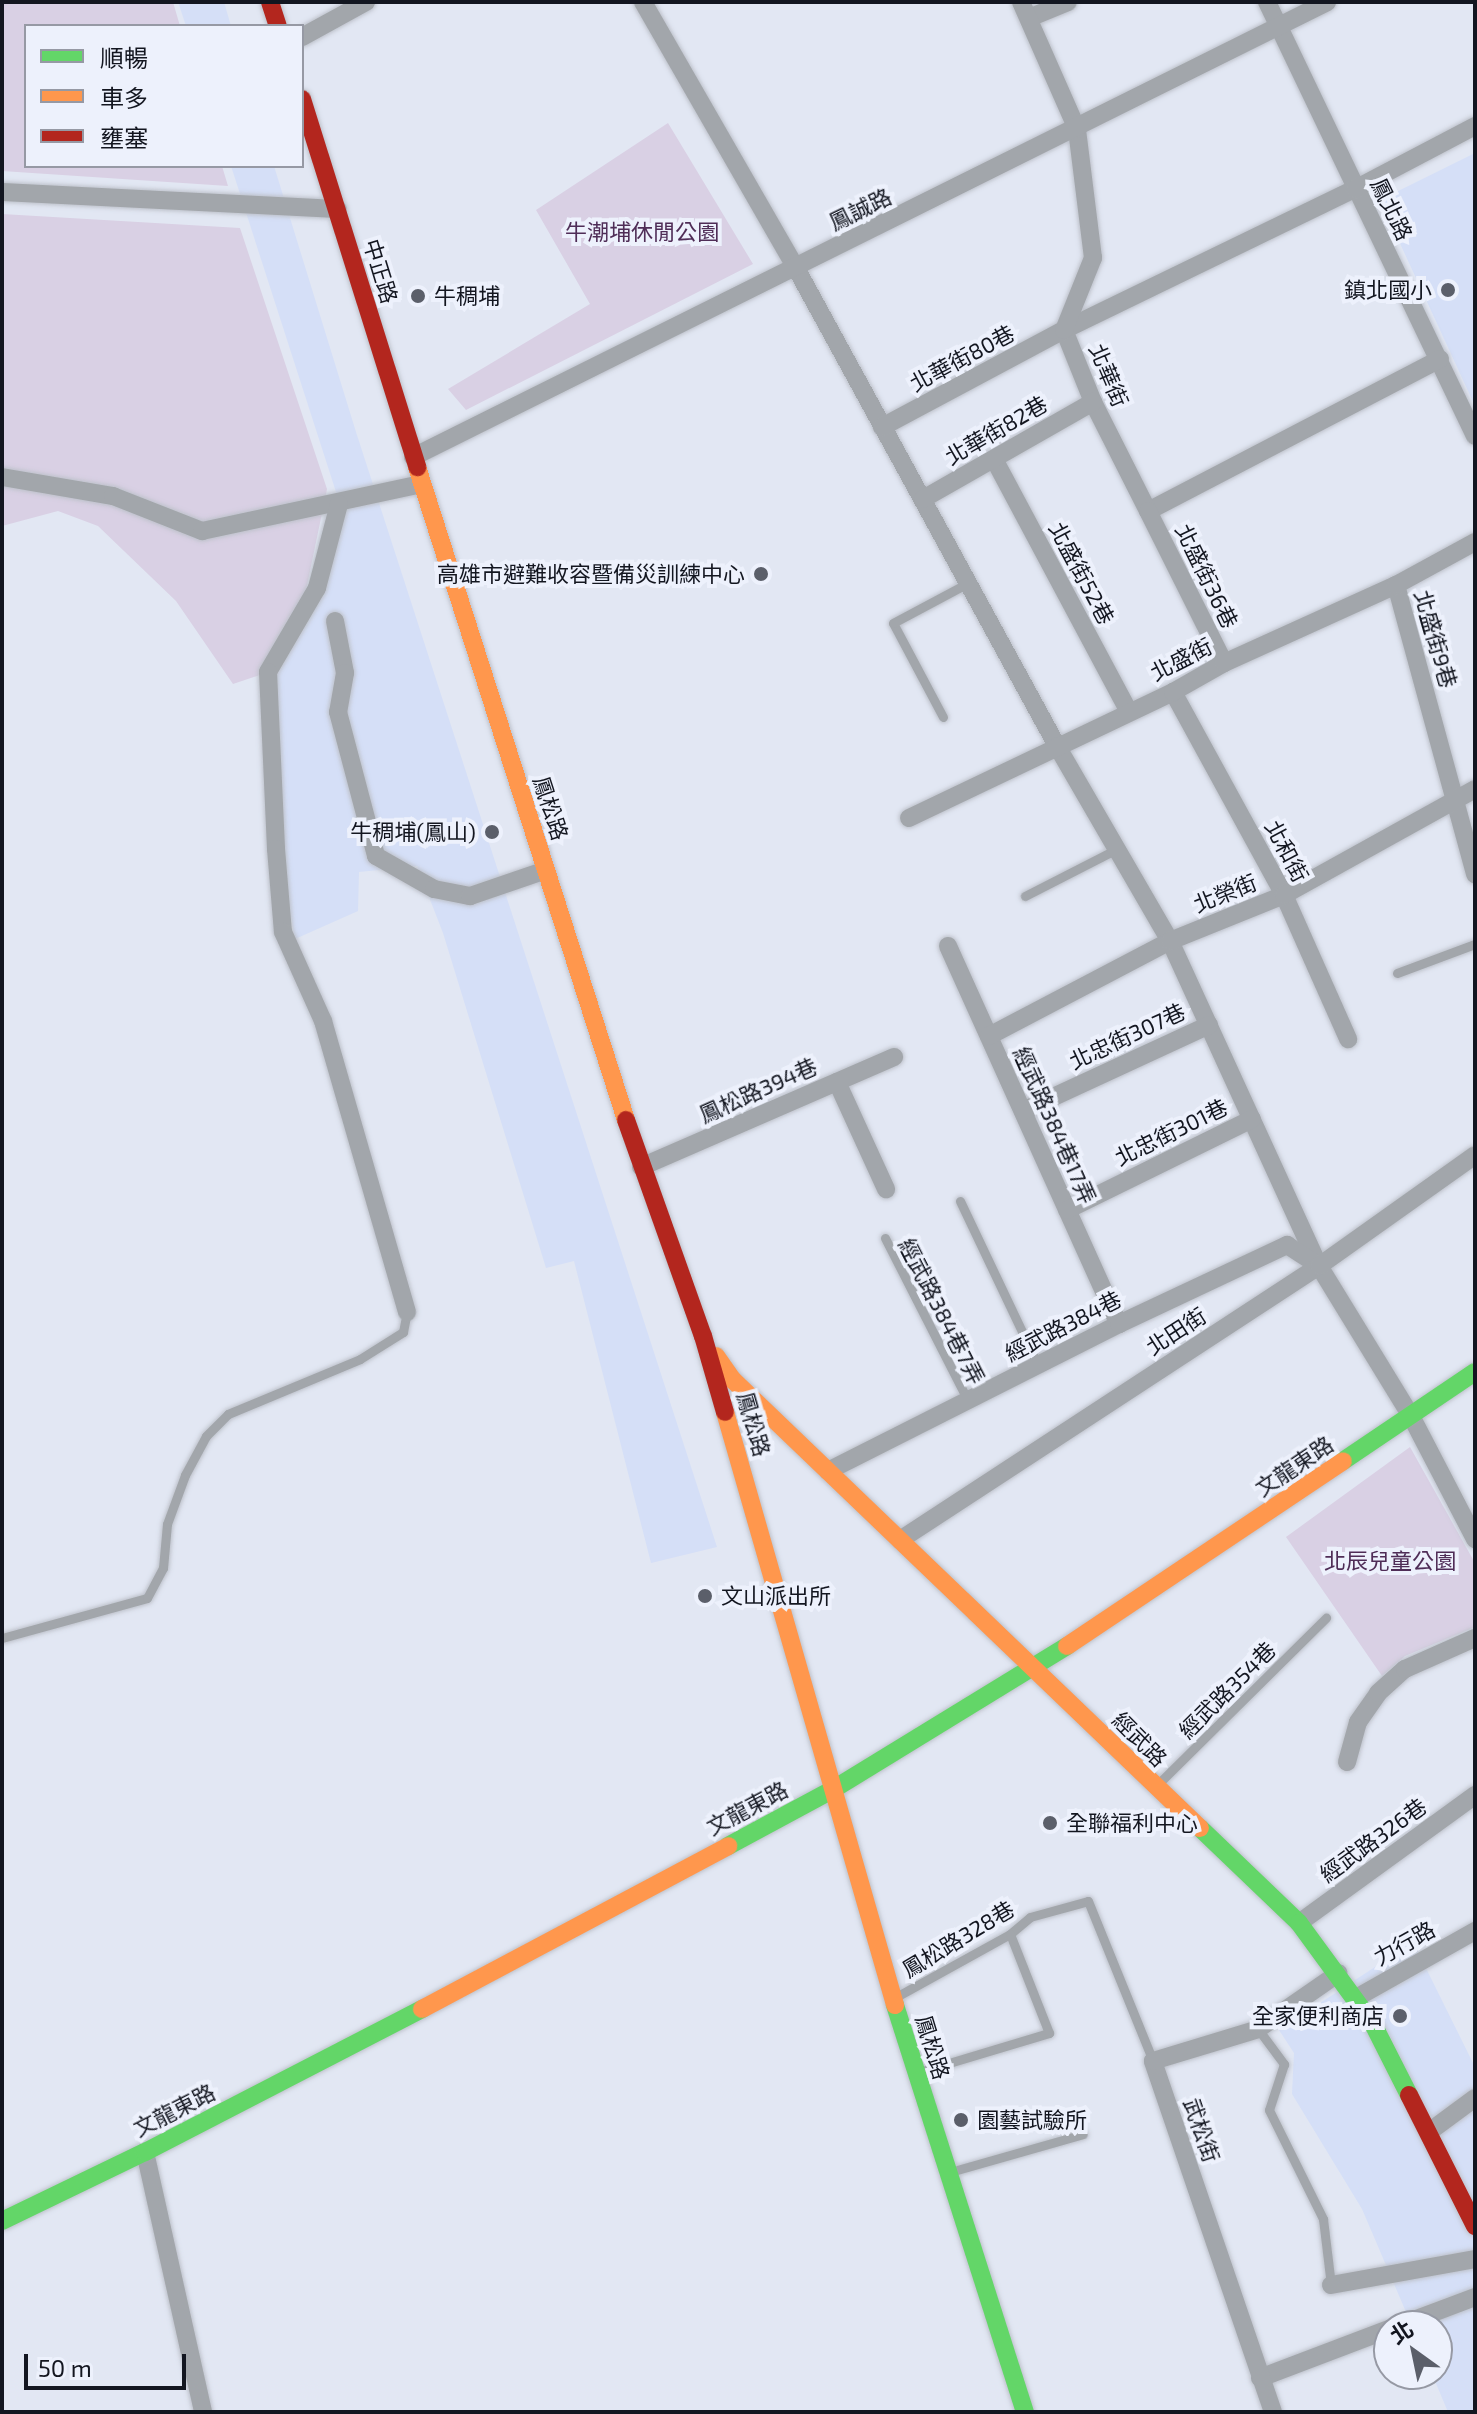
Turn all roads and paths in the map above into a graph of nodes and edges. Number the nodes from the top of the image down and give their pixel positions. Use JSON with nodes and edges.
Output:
{"nodes":[{"id":1,"x":270,"y":2,"type":"edge"},
{"id":2,"x":366,"y":2,"type":"edge"},
{"id":3,"x":643,"y":2,"type":"edge"},
{"id":4,"x":1068,"y":2,"type":"edge"},
{"id":5,"x":1267,"y":2,"type":"edge"},
{"id":6,"x":1327,"y":2,"type":"edge"},
{"id":7,"x":1025,"y":10,"type":"edge"},
{"id":8,"x":277,"y":24,"type":"edge"},
{"id":9,"x":1281,"y":27,"type":"junction"},
{"id":10,"x":304,"y":36,"type":"edge"},
{"id":11,"x":304,"y":105,"type":"edge"},
{"id":12,"x":1475,"y":126,"type":"edge"},
{"id":13,"x":1077,"y":129,"type":"junction"},
{"id":14,"x":1355,"y":189,"type":"junction"},
{"id":15,"x":2,"y":192,"type":"edge"},
{"id":16,"x":338,"y":209,"type":"junction"},
{"id":17,"x":796,"y":268,"type":"junction"},
{"id":18,"x":1064,"y":330,"type":"junction"},
{"id":19,"x":1440,"y":359,"type":"junction"},
{"id":20,"x":1093,"y":402,"type":"junction"},
{"id":21,"x":882,"y":427,"type":"junction"},
{"id":22,"x":1475,"y":436,"type":"edge"},
{"id":23,"x":413,"y":457,"type":"junction"},
{"id":24,"x":994,"y":459,"type":"junction"},
{"id":25,"x":2,"y":477,"type":"edge"},
{"id":26,"x":422,"y":484,"type":"junction"},
{"id":27,"x":923,"y":499,"type":"junction"},
{"id":28,"x":339,"y":504,"type":"junction"},
{"id":29,"x":1148,"y":511,"type":"junction"},
{"id":30,"x":1475,"y":542,"type":"edge"},
{"id":31,"x":968,"y":583,"type":"junction"},
{"id":32,"x":1396,"y":585,"type":"junction"},
{"id":33,"x":335,"y":621,"type":"dead end"},
{"id":34,"x":1224,"y":663,"type":"junction"},
{"id":35,"x":1173,"y":692,"type":"junction"},
{"id":36,"x":1128,"y":710,"type":"junction"},
{"id":37,"x":943,"y":717,"type":"dead end"},
{"id":38,"x":1057,"y":746,"type":"junction"},
{"id":39,"x":1475,"y":789,"type":"edge"},
{"id":40,"x":1455,"y":799,"type":"junction"},
{"id":41,"x":909,"y":818,"type":"dead end"},
{"id":42,"x":1117,"y":849,"type":"junction"},
{"id":43,"x":546,"y":870,"type":"junction"},
{"id":44,"x":1475,"y":874,"type":"edge"},
{"id":45,"x":1284,"y":895,"type":"junction"},
{"id":46,"x":1025,"y":896,"type":"dead end"},
{"id":47,"x":1170,"y":941,"type":"junction"},
{"id":48,"x":1475,"y":944,"type":"edge"},
{"id":49,"x":948,"y":946,"type":"dead end"},
{"id":50,"x":1397,"y":973,"type":"dead end"},
{"id":51,"x":1209,"y":1025,"type":"junction"},
{"id":52,"x":989,"y":1036,"type":"junction"},
{"id":53,"x":1348,"y":1039,"type":"dead end"},
{"id":54,"x":894,"y":1057,"type":"dead end"},
{"id":55,"x":837,"y":1082,"type":"junction"},
{"id":56,"x":1023,"y":1111,"type":"junction"},
{"id":57,"x":1252,"y":1119,"type":"junction"},
{"id":58,"x":1475,"y":1155,"type":"edge"},
{"id":59,"x":641,"y":1167,"type":"junction"},
{"id":60,"x":886,"y":1189,"type":"dead end"},
{"id":61,"x":960,"y":1201,"type":"dead end"},
{"id":62,"x":1067,"y":1210,"type":"junction"},
{"id":63,"x":885,"y":1238,"type":"dead end"},
{"id":64,"x":1319,"y":1266,"type":"junction"},
{"id":65,"x":407,"y":1312,"type":"joint"},
{"id":66,"x":1119,"y":1324,"type":"junction"},
{"id":67,"x":703,"y":1336,"type":"junction"},
{"id":68,"x":1038,"y":1365,"type":"junction"},
{"id":69,"x":1475,"y":1372,"type":"edge"},
{"id":70,"x":968,"y":1401,"type":"junction"},
{"id":71,"x":1411,"y":1416,"type":"junction"},
{"id":72,"x":828,"y":1471,"type":"junction"},
{"id":73,"x":1475,"y":1539,"type":"edge"},
{"id":74,"x":900,"y":1540,"type":"junction"},
{"id":75,"x":1326,"y":1618,"type":"dead end"},
{"id":76,"x":2,"y":1638,"type":"edge"},
{"id":77,"x":1475,"y":1638,"type":"edge"},
{"id":78,"x":1035,"y":1668,"type":"junction"},
{"id":79,"x":1347,"y":1762,"type":"dead end"},
{"id":80,"x":1154,"y":1788,"type":"junction"},
{"id":81,"x":832,"y":1790,"type":"junction"},
{"id":82,"x":1475,"y":1795,"type":"edge"},
{"id":83,"x":1299,"y":1923,"type":"junction"},
{"id":84,"x":1475,"y":1931,"type":"edge"},
{"id":85,"x":1010,"y":1934,"type":"junction"},
{"id":86,"x":1339,"y":1973,"type":"junction"},
{"id":87,"x":893,"y":1998,"type":"junction"},
{"id":88,"x":1356,"y":1998,"type":"junction"},
{"id":89,"x":1258,"y":2029,"type":"junction"},
{"id":90,"x":1153,"y":2061,"type":"junction"},
{"id":91,"x":916,"y":2073,"type":"junction"},
{"id":92,"x":1475,"y":2098,"type":"edge"},
{"id":93,"x":1429,"y":2132,"type":"junction"},
{"id":94,"x":1083,"y":2134,"type":"dead end"},
{"id":95,"x":145,"y":2152,"type":"junction"},
{"id":96,"x":946,"y":2173,"type":"junction"},
{"id":97,"x":2,"y":2221,"type":"edge"},
{"id":98,"x":1475,"y":2226,"type":"edge"},
{"id":99,"x":1475,"y":2259,"type":"edge"},
{"id":100,"x":1331,"y":2285,"type":"joint"},
{"id":101,"x":1475,"y":2297,"type":"edge"},
{"id":102,"x":1440,"y":2310,"type":"edge"},
{"id":103,"x":1373,"y":2335,"type":"edge"},
{"id":104,"x":1260,"y":2378,"type":"junction"},
{"id":105,"x":203,"y":2412,"type":"edge"},
{"id":106,"x":1025,"y":2412,"type":"edge"},
{"id":107,"x":1273,"y":2412,"type":"edge"}],
"edges":[{"from":1,"to":8,"type":"street"},
{"from":2,"to":10,"type":"street"},
{"from":3,"to":17,"type":"street"},
{"from":4,"to":7,"type":"street"},
{"from":5,"to":9,"type":"street","name":"鳳北路"},
{"from":6,"to":9,"type":"street","name":"鳳誠路"},
{"from":7,"to":13,"type":"street"},
{"from":9,"to":13,"type":"street","name":"鳳誠路"},
{"from":9,"to":14,"type":"street","name":"鳳北路"},
{"from":11,"to":16,"type":"street","name":"中正路"},
{"from":12,"to":14,"type":"street","name":"北華街"},
{"from":13,"to":17,"type":"street","name":"鳳誠路"},
{"from":13,"to":18,"type":"street"},
{"from":14,"to":18,"type":"street","name":"北華街"},
{"from":14,"to":19,"type":"street","name":"鳳北路"},
{"from":15,"to":16,"type":"street"},
{"from":16,"to":23,"type":"street","name":"中正路"},
{"from":17,"to":21,"type":"street"},
{"from":17,"to":23,"type":"street","name":"鳳誠路"},
{"from":18,"to":20,"type":"street","name":"北華街"},
{"from":18,"to":21,"type":"street","name":"北華街80巷"},
{"from":19,"to":22,"type":"street","name":"鳳北路"},
{"from":19,"to":29,"type":"street"},
{"from":20,"to":24,"type":"street","name":"北華街82巷"},
{"from":20,"to":29,"type":"street","name":"北華街"},
{"from":21,"to":27,"type":"street"},
{"from":23,"to":26,"type":"street","name":"鳳松路"},
{"from":24,"to":27,"type":"street","name":"北華街82巷"},
{"from":24,"to":36,"type":"street","name":"北盛街52巷"},
{"from":25,"to":28,"type":"street"},
{"from":26,"to":28,"type":"street"},
{"from":26,"to":43,"type":"street","name":"鳳松路"},
{"from":27,"to":31,"type":"street"},
{"from":28,"to":65,"type":"street"},
{"from":29,"to":34,"type":"street","name":"北盛街36巷"},
{"from":30,"to":32,"type":"street","name":"北盛街"},
{"from":31,"to":37,"type":"lane"},
{"from":31,"to":38,"type":"street"},
{"from":32,"to":34,"type":"street","name":"北盛街"},
{"from":32,"to":40,"type":"street","name":"北盛街9巷"},
{"from":33,"to":43,"type":"street"},
{"from":34,"to":35,"type":"street","name":"北盛街"},
{"from":35,"to":36,"type":"street","name":"北盛街"},
{"from":35,"to":45,"type":"street","name":"北和街"},
{"from":36,"to":38,"type":"street","name":"北盛街"},
{"from":38,"to":41,"type":"street","name":"北盛街"},
{"from":38,"to":42,"type":"street"},
{"from":39,"to":40,"type":"street","name":"北榮街"},
{"from":40,"to":44,"type":"street","name":"北盛街9巷"},
{"from":40,"to":45,"type":"street","name":"北榮街"},
{"from":42,"to":46,"type":"lane"},
{"from":42,"to":47,"type":"street"},
{"from":43,"to":59,"type":"street","name":"鳳松路"},
{"from":45,"to":47,"type":"street","name":"北榮街"},
{"from":45,"to":53,"type":"street","name":"北和街"},
{"from":47,"to":51,"type":"street"},
{"from":47,"to":52,"type":"street","name":"北榮街"},
{"from":48,"to":50,"type":"lane"},
{"from":49,"to":52,"type":"street","name":"經武路384巷17弄"},
{"from":51,"to":56,"type":"street","name":"北忠街307巷"},
{"from":51,"to":57,"type":"street"},
{"from":52,"to":56,"type":"street","name":"經武路384巷17弄"},
{"from":54,"to":55,"type":"street","name":"鳳松路394巷"},
{"from":55,"to":59,"type":"street","name":"鳳松路394巷"},
{"from":55,"to":60,"type":"street"},
{"from":56,"to":62,"type":"street","name":"經武路384巷17弄"},
{"from":57,"to":62,"type":"street","name":"北忠街301巷"},
{"from":57,"to":64,"type":"street"},
{"from":58,"to":64,"type":"street","name":"北田街"},
{"from":59,"to":67,"type":"street","name":"鳳松路"},
{"from":61,"to":68,"type":"lane"},
{"from":62,"to":66,"type":"street","name":"經武路384巷17弄"},
{"from":63,"to":70,"type":"lane","name":"經武路384巷7弄"},
{"from":64,"to":66,"type":"street","name":"經武路384巷"},
{"from":64,"to":71,"type":"street"},
{"from":64,"to":74,"type":"street","name":"北田街"},
{"from":65,"to":76,"type":"lane"},
{"from":66,"to":68,"type":"street","name":"經武路384巷"},
{"from":67,"to":72,"type":"street","name":"經武路"},
{"from":67,"to":81,"type":"street","name":"鳳松路"},
{"from":68,"to":70,"type":"street","name":"經武路384巷"},
{"from":69,"to":71,"type":"street","name":"文龍東路"},
{"from":70,"to":72,"type":"street","name":"經武路384巷"},
{"from":71,"to":73,"type":"street"},
{"from":71,"to":78,"type":"street","name":"文龍東路"},
{"from":72,"to":74,"type":"street","name":"經武路"},
{"from":74,"to":78,"type":"street","name":"經武路"},
{"from":75,"to":80,"type":"lane","name":"經武路354巷"},
{"from":77,"to":79,"type":"street"},
{"from":78,"to":80,"type":"street","name":"經武路"},
{"from":78,"to":81,"type":"street","name":"文龍東路"},
{"from":80,"to":83,"type":"street","name":"經武路"},
{"from":81,"to":87,"type":"street","name":"鳳松路"},
{"from":81,"to":95,"type":"street","name":"文龍東路"},
{"from":82,"to":83,"type":"street","name":"經武路326巷"},
{"from":83,"to":86,"type":"street","name":"經武路"},
{"from":84,"to":88,"type":"street","name":"力行路"},
{"from":85,"to":87,"type":"lane","name":"鳳松路328巷"},
{"from":85,"to":90,"type":"lane","name":"鳳松路328巷"},
{"from":85,"to":91,"type":"lane"},
{"from":86,"to":88,"type":"street","name":"經武路"},
{"from":86,"to":89,"type":"street"},
{"from":87,"to":91,"type":"street","name":"鳳松路"},
{"from":88,"to":93,"type":"street","name":"經武路"},
{"from":89,"to":90,"type":"street"},
{"from":89,"to":100,"type":"lane"},
{"from":90,"to":104,"type":"street","name":"武松街"},
{"from":91,"to":96,"type":"street","name":"鳳松路"},
{"from":92,"to":93,"type":"street"},
{"from":93,"to":98,"type":"street","name":"經武路"},
{"from":94,"to":96,"type":"lane"},
{"from":95,"to":97,"type":"street","name":"文龍東路"},
{"from":95,"to":105,"type":"street"},
{"from":96,"to":106,"type":"street","name":"鳳松路"},
{"from":99,"to":100,"type":"street"},
{"from":101,"to":102,"type":"street"},
{"from":103,"to":104,"type":"street"},
{"from":104,"to":107,"type":"street","name":"武松街"}]}
